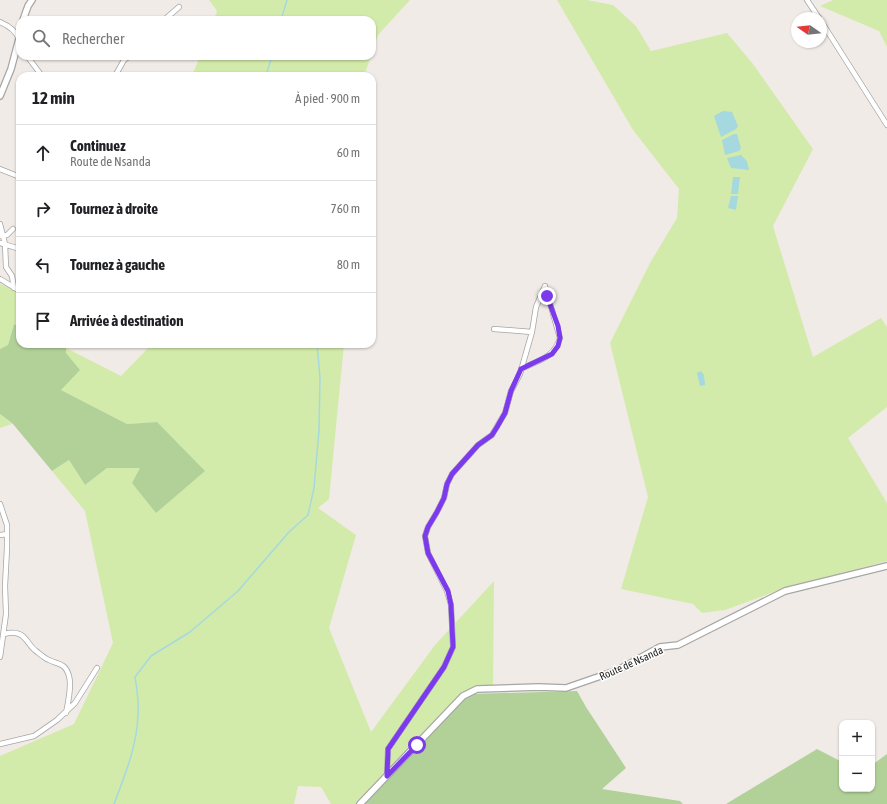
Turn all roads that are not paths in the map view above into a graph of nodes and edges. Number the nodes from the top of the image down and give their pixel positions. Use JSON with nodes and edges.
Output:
{"nodes":[{"id":1,"x":32,"y":0,"type":"edge"},
{"id":2,"x":807,"y":0,"type":"edge"},
{"id":3,"x":180,"y":7,"type":"dead end"},
{"id":4,"x":815,"y":12,"type":"edge"},
{"id":5,"x":24,"y":16,"type":"edge"},
{"id":6,"x":169,"y":16,"type":"edge"},
{"id":7,"x":0,"y":22,"type":"edge"},
{"id":8,"x":827,"y":31,"type":"edge"},
{"id":9,"x":16,"y":33,"type":"edge"},
{"id":10,"x":16,"y":52,"type":"edge"},
{"id":11,"x":30,"y":60,"type":"edge"},
{"id":12,"x":124,"y":60,"type":"edge"},
{"id":13,"x":39,"y":72,"type":"edge"},
{"id":14,"x":116,"y":72,"type":"edge"},
{"id":15,"x":0,"y":96,"type":"edge"},
{"id":16,"x":887,"y":125,"type":"edge"},
{"id":17,"x":0,"y":169,"type":"edge"},
{"id":18,"x":16,"y":175,"type":"edge"},
{"id":19,"x":0,"y":224,"type":"edge"},
{"id":20,"x":14,"y":229,"type":"dead end"},
{"id":21,"x":1,"y":236,"type":"edge"},
{"id":22,"x":0,"y":243,"type":"edge"},
{"id":23,"x":6,"y":244,"type":"junction"},
{"id":24,"x":16,"y":248,"type":"edge"},
{"id":25,"x":0,"y":279,"type":"edge"},
{"id":26,"x":14,"y":288,"type":"joint"},
{"id":27,"x":494,"y":329,"type":"dead end"},
{"id":28,"x":532,"y":332,"type":"junction"},
{"id":29,"x":521,"y":369,"type":"junction"},
{"id":30,"x":0,"y":504,"type":"edge"},
{"id":31,"x":7,"y":534,"type":"junction"},
{"id":32,"x":0,"y":535,"type":"edge"},
{"id":33,"x":887,"y":566,"type":"edge"},
{"id":34,"x":4,"y":634,"type":"junction"},
{"id":35,"x":0,"y":657,"type":"edge"},
{"id":36,"x":97,"y":668,"type":"dead end"},
{"id":37,"x":66,"y":713,"type":"junction"},
{"id":38,"x":0,"y":744,"type":"edge"},
{"id":39,"x":387,"y":776,"type":"junction"},
{"id":40,"x":360,"y":804,"type":"edge"}],
"edges":[{"from":1,"to":5,"type":"street"},
{"from":2,"to":4,"type":"street"},
{"from":3,"to":6,"type":"street"},
{"from":7,"to":9,"type":"street"},
{"from":8,"to":16,"type":"street"},
{"from":10,"to":15,"type":"street"},
{"from":11,"to":13,"type":"street"},
{"from":12,"to":14,"type":"street"},
{"from":17,"to":18,"type":"street"},
{"from":19,"to":21,"type":"street"},
{"from":20,"to":21,"type":"street"},
{"from":21,"to":23,"type":"street"},
{"from":22,"to":23,"type":"street"},
{"from":23,"to":24,"type":"street"},
{"from":23,"to":26,"type":"street"},
{"from":25,"to":26,"type":"street"},
{"from":27,"to":28,"type":"street"},
{"from":28,"to":29,"type":"street"},
{"from":28,"to":29,"type":"street"},
{"from":29,"to":39,"type":"street"},
{"from":30,"to":31,"type":"street"},
{"from":31,"to":32,"type":"street"},
{"from":31,"to":34,"type":"street"},
{"from":33,"to":39,"type":"street","name":"Route de Nsanda"},
{"from":34,"to":35,"type":"street"},
{"from":34,"to":37,"type":"street"},
{"from":36,"to":37,"type":"street"},
{"from":37,"to":38,"type":"street"},
{"from":39,"to":40,"type":"street","name":"Route de Nsanda"}]}
